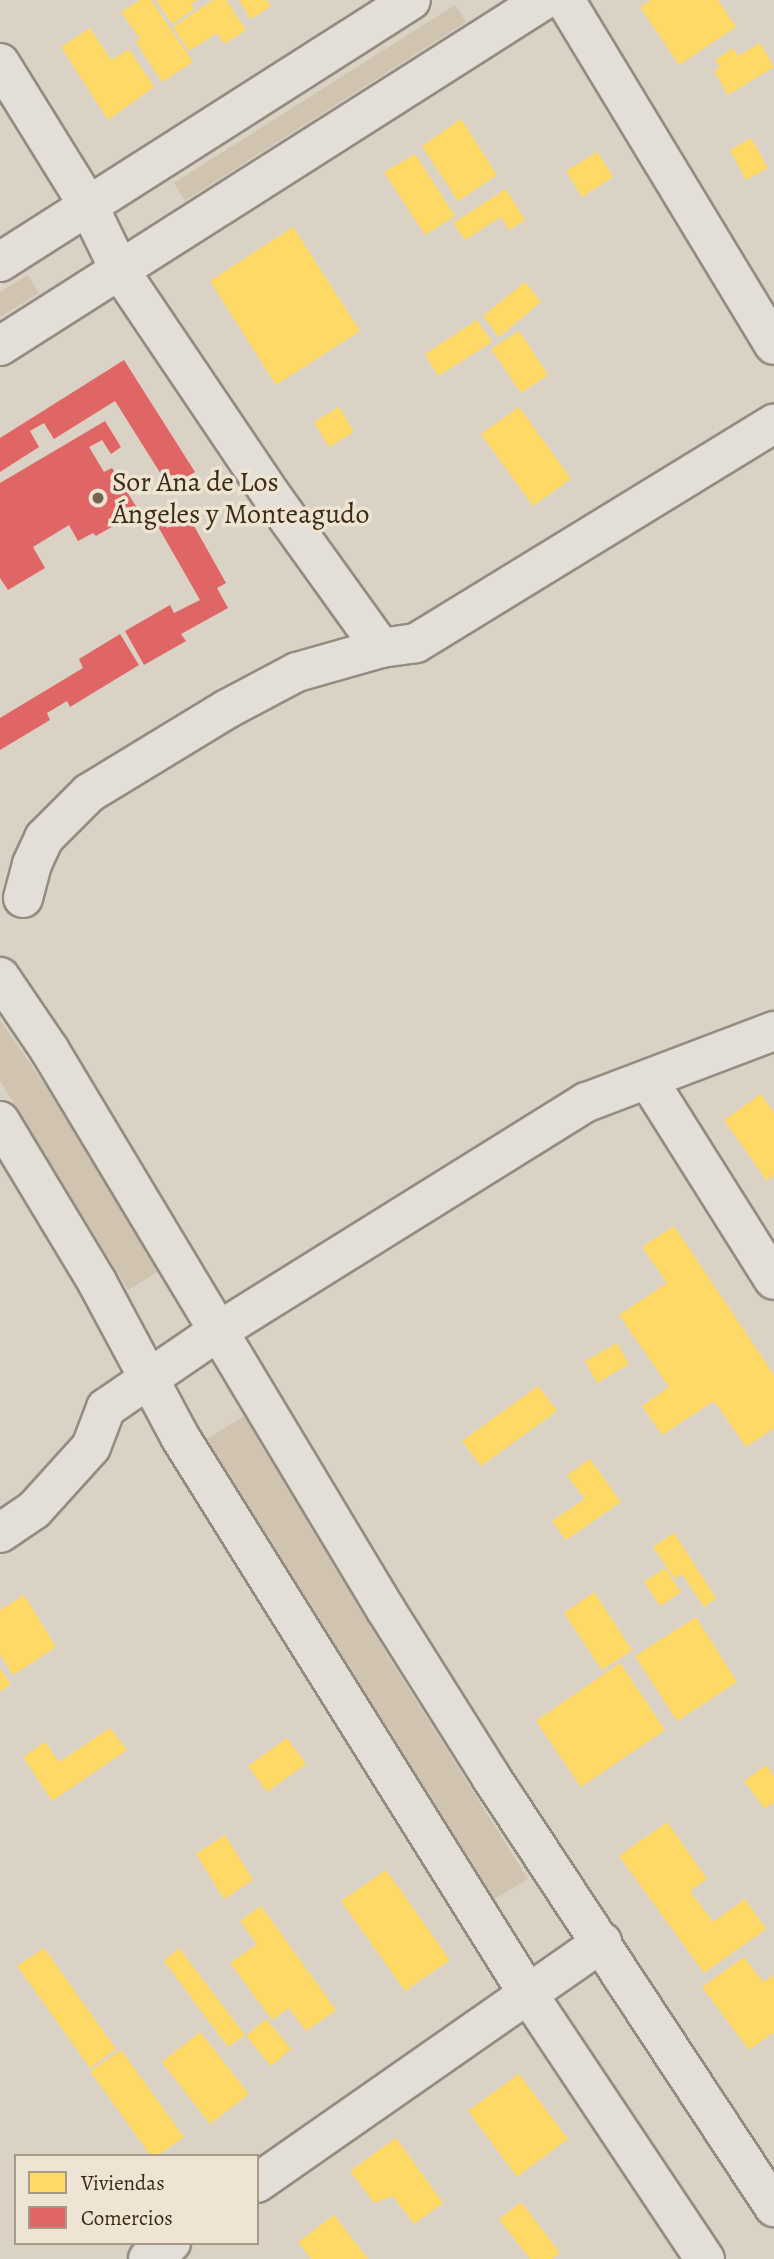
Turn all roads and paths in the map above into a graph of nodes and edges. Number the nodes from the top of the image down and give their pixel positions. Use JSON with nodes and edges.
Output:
{"nodes":[{"id":1,"x":411,"y":0,"type":"edge"},
{"id":2,"x":544,"y":0,"type":"edge"},
{"id":3,"x":565,"y":0,"type":"edge"},
{"id":4,"x":0,"y":63,"type":"edge"},
{"id":5,"x":88,"y":205,"type":"junction"},
{"id":6,"x":0,"y":262,"type":"edge"},
{"id":7,"x":120,"y":271,"type":"junction"},
{"id":8,"x":0,"y":345,"type":"edge"},
{"id":9,"x":774,"y":345,"type":"edge"},
{"id":10,"x":774,"y":424,"type":"edge"},
{"id":11,"x":381,"y":648,"type":"junction"},
{"id":12,"x":23,"y":898,"type":"dead end"},
{"id":13,"x":0,"y":978,"type":"edge"},
{"id":14,"x":774,"y":1031,"type":"edge"},
{"id":15,"x":648,"y":1080,"type":"junction"},
{"id":16,"x":0,"y":1121,"type":"edge"},
{"id":17,"x":774,"y":1280,"type":"edge"},
{"id":18,"x":220,"y":1330,"type":"junction"},
{"id":19,"x":147,"y":1377,"type":"junction"},
{"id":20,"x":0,"y":1533,"type":"edge"},
{"id":21,"x":602,"y":1942,"type":"junction"},
{"id":22,"x":528,"y":1994,"type":"junction"},
{"id":23,"x":259,"y":2182,"type":"edge"},
{"id":24,"x":774,"y":2207,"type":"edge"},
{"id":25,"x":168,"y":2245,"type":"edge"},
{"id":26,"x":148,"y":2259,"type":"edge"},
{"id":27,"x":705,"y":2259,"type":"edge"}],
"edges":[{"from":1,"to":5,"type":"street"},
{"from":2,"to":7,"type":"street"},
{"from":3,"to":9,"type":"street"},
{"from":4,"to":5,"type":"street"},
{"from":5,"to":6,"type":"street"},
{"from":5,"to":7,"type":"street"},
{"from":7,"to":8,"type":"street"},
{"from":7,"to":11,"type":"street"},
{"from":10,"to":11,"type":"street"},
{"from":11,"to":12,"type":"street"},
{"from":13,"to":18,"type":"street"},
{"from":14,"to":15,"type":"street"},
{"from":15,"to":17,"type":"street"},
{"from":15,"to":18,"type":"street"},
{"from":16,"to":19,"type":"street"},
{"from":18,"to":19,"type":"street"},
{"from":18,"to":21,"type":"street"},
{"from":19,"to":20,"type":"street"},
{"from":19,"to":22,"type":"street"},
{"from":21,"to":22,"type":"street"},
{"from":21,"to":24,"type":"street"},
{"from":22,"to":23,"type":"street"},
{"from":22,"to":27,"type":"street"},
{"from":25,"to":26,"type":"street"}]}
